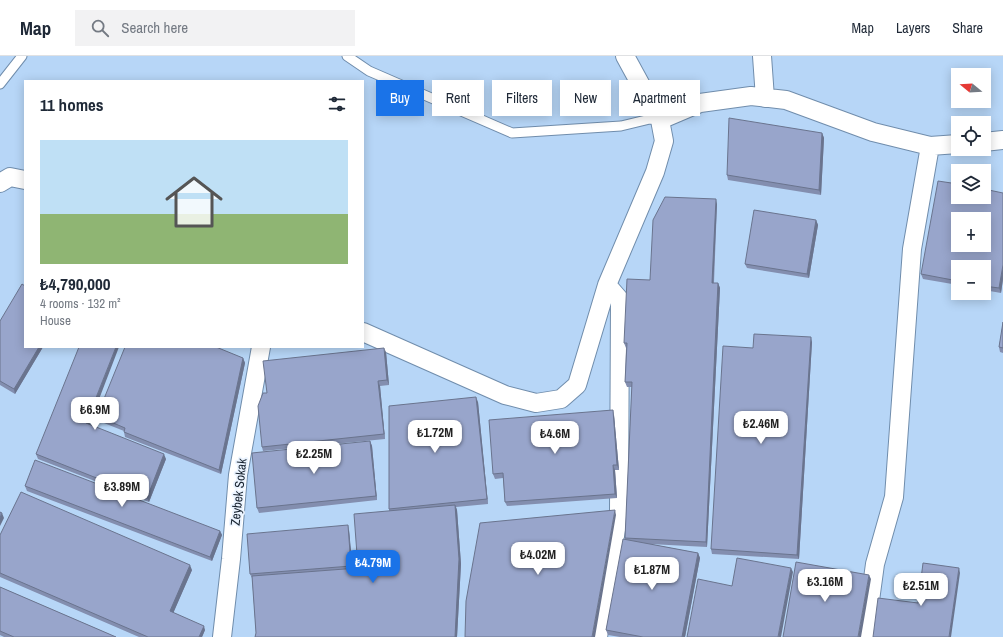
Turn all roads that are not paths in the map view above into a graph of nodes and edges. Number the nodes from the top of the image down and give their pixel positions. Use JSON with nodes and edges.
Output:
{"nodes":[{"id":1,"x":22,"y":56,"type":"edge"},
{"id":2,"x":347,"y":56,"type":"edge"},
{"id":3,"x":625,"y":56,"type":"edge"},
{"id":4,"x":762,"y":56,"type":"edge"},
{"id":5,"x":0,"y":84,"type":"edge"},
{"id":6,"x":765,"y":98,"type":"junction"},
{"id":7,"x":660,"y":120,"type":"junction"},
{"id":8,"x":1003,"y":140,"type":"edge"},
{"id":9,"x":991,"y":141,"type":"edge"},
{"id":10,"x":951,"y":144,"type":"edge"},
{"id":11,"x":930,"y":146,"type":"junction"},
{"id":12,"x":24,"y":180,"type":"edge"},
{"id":13,"x":0,"y":183,"type":"edge"},
{"id":14,"x":607,"y":284,"type":"junction"},
{"id":15,"x":364,"y":332,"type":"edge"},
{"id":16,"x":261,"y":348,"type":"edge"},
{"id":17,"x":222,"y":637,"type":"edge"},
{"id":18,"x":598,"y":637,"type":"edge"},
{"id":19,"x":865,"y":637,"type":"edge"}],
"edges":[{"from":1,"to":5,"type":"lane"},
{"from":2,"to":7,"type":"lane"},
{"from":3,"to":7,"type":"street"},
{"from":4,"to":6,"type":"street"},
{"from":6,"to":7,"type":"street"},
{"from":6,"to":11,"type":"street"},
{"from":7,"to":14,"type":"street"},
{"from":8,"to":9,"type":"street"},
{"from":10,"to":11,"type":"street"},
{"from":11,"to":19,"type":"street"},
{"from":12,"to":13,"type":"street"},
{"from":14,"to":15,"type":"street"},
{"from":14,"to":18,"type":"street"},
{"from":16,"to":17,"type":"street","name":"Zeybek Sokak"}]}
